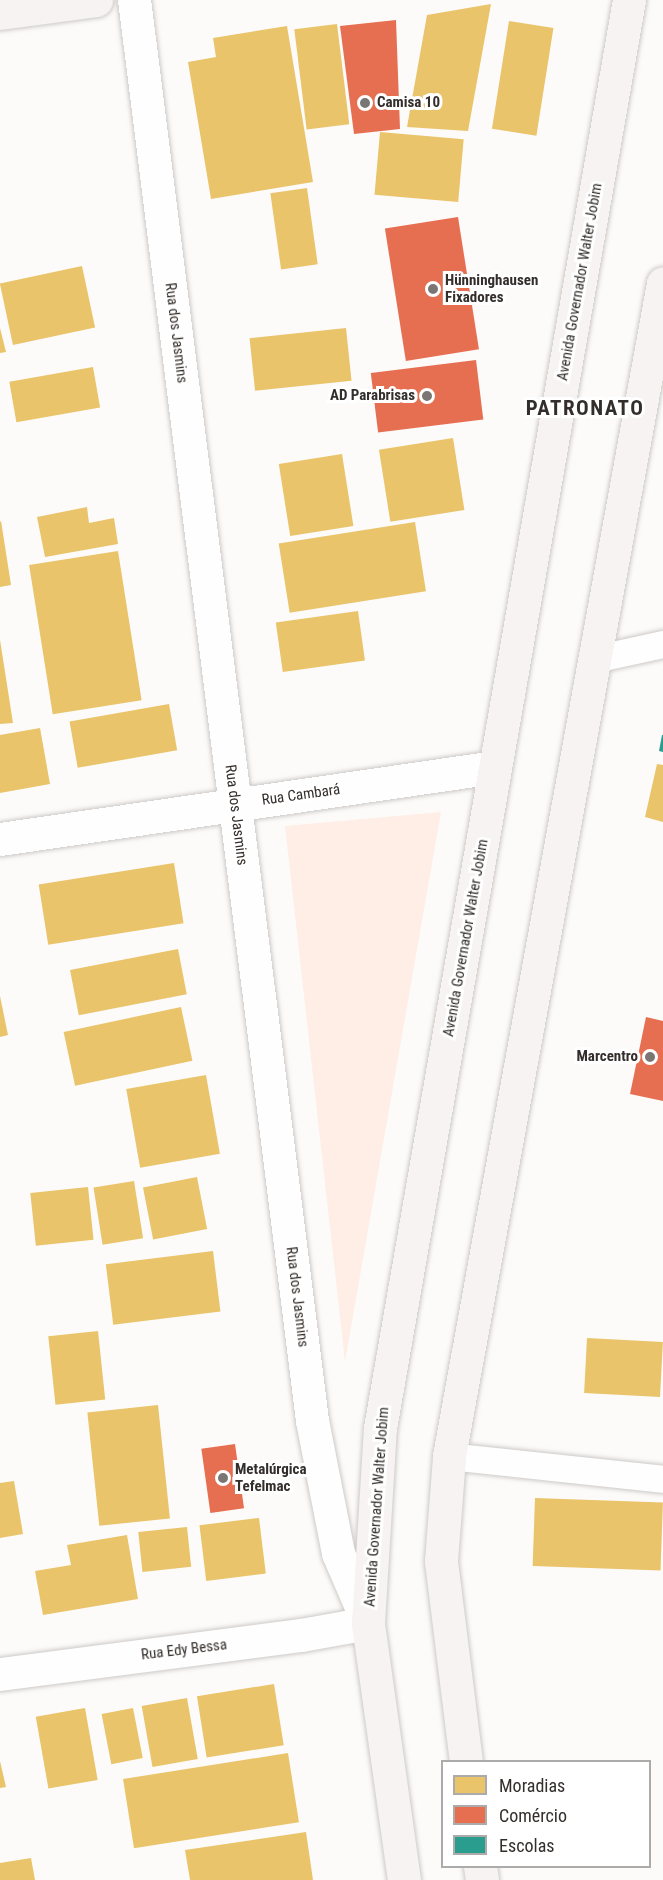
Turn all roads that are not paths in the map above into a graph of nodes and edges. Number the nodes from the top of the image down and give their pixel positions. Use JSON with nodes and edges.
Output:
{"nodes":[{"id":1,"x":96,"y":0,"type":"edge"},
{"id":2,"x":134,"y":0,"type":"edge"},
{"id":3,"x":629,"y":0,"type":"edge"},
{"id":4,"x":0,"y":13,"type":"edge"},
{"id":5,"x":663,"y":283,"type":"edge"},
{"id":6,"x":663,"y":644,"type":"edge"},
{"id":7,"x":594,"y":659,"type":"junction"},
{"id":8,"x":495,"y":767,"type":"junction"},
{"id":9,"x":235,"y":804,"type":"junction"},
{"id":10,"x":0,"y":839,"type":"edge"},
{"id":11,"x":449,"y":1456,"type":"junction"},
{"id":12,"x":663,"y":1479,"type":"edge"},
{"id":13,"x":368,"y":1623,"type":"junction"},
{"id":14,"x":0,"y":1674,"type":"edge"},
{"id":15,"x":466,"y":1760,"type":"edge"},
{"id":16,"x":404,"y":1880,"type":"edge"}],
"edges":[{"from":1,"to":4,"type":"main road"},
{"from":2,"to":9,"type":"street","name":"Rua dos Jasmins"},
{"from":3,"to":8,"type":"main road","name":"Avenida Governador Walter Jobim"},
{"from":5,"to":7,"type":"main road"},
{"from":6,"to":7,"type":"lane"},
{"from":7,"to":11,"type":"main road"},
{"from":8,"to":9,"type":"street","name":"Rua Cambará"},
{"from":8,"to":13,"type":"main road","name":"Avenida Governador Walter Jobim"},
{"from":9,"to":10,"type":"street","name":"Rua Cambará"},
{"from":9,"to":13,"type":"street","name":"Rua dos Jasmins"},
{"from":11,"to":12,"type":"lane"},
{"from":11,"to":15,"type":"main road"},
{"from":13,"to":14,"type":"street","name":"Rua Edy Bessa"},
{"from":13,"to":16,"type":"main road","name":"Avenida Governador Walter Jobim"}]}
